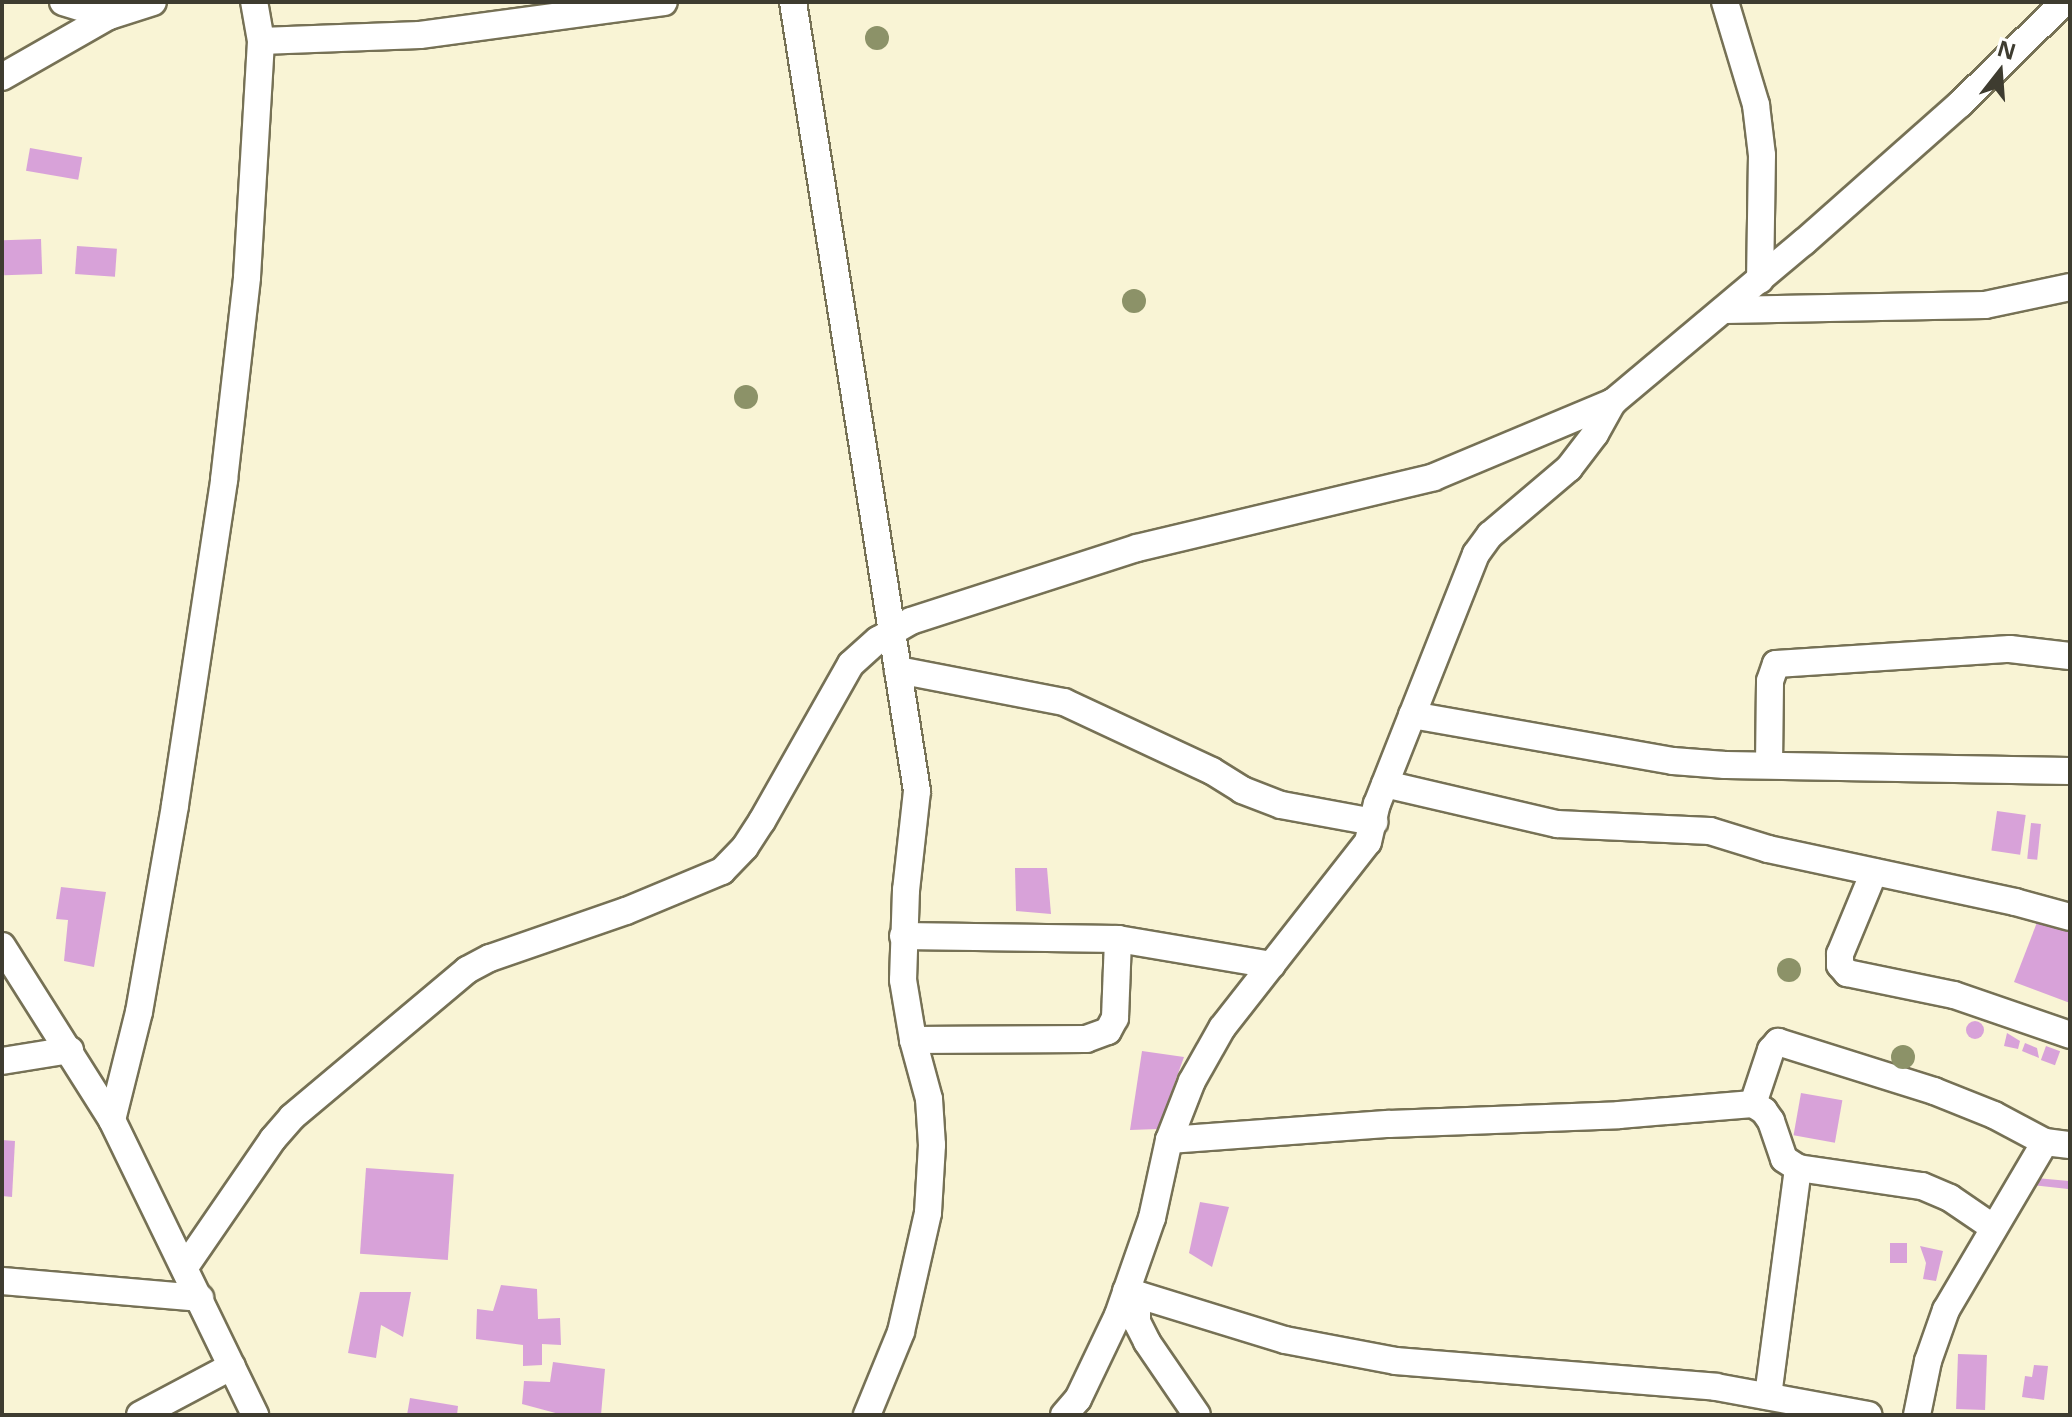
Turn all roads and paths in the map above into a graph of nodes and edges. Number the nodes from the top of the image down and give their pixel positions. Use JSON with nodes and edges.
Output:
{"nodes":[{"id":1,"x":63,"y":2,"type":"edge"},
{"id":2,"x":153,"y":2,"type":"edge"},
{"id":3,"x":254,"y":2,"type":"edge"},
{"id":4,"x":664,"y":2,"type":"edge"},
{"id":5,"x":793,"y":2,"type":"edge"},
{"id":6,"x":1725,"y":2,"type":"edge"},
{"id":7,"x":2064,"y":2,"type":"edge"},
{"id":8,"x":109,"y":16,"type":"junction"},
{"id":9,"x":261,"y":41,"type":"junction"},
{"id":10,"x":2,"y":77,"type":"edge"},
{"id":11,"x":1760,"y":280,"type":"junction"},
{"id":12,"x":2070,"y":287,"type":"edge"},
{"id":13,"x":1725,"y":310,"type":"junction"},
{"id":14,"x":1613,"y":402,"type":"junction"},
{"id":15,"x":890,"y":633,"type":"junction"},
{"id":16,"x":2070,"y":656,"type":"edge"},
{"id":17,"x":898,"y":670,"type":"junction"},
{"id":18,"x":1412,"y":715,"type":"junction"},
{"id":19,"x":1769,"y":765,"type":"junction"},
{"id":20,"x":2070,"y":771,"type":"edge"},
{"id":21,"x":1385,"y":784,"type":"junction"},
{"id":22,"x":1374,"y":822,"type":"junction"},
{"id":23,"x":1874,"y":872,"type":"junction"},
{"id":24,"x":2070,"y":917,"type":"edge"},
{"id":25,"x":903,"y":936,"type":"junction"},
{"id":26,"x":1118,"y":939,"type":"junction"},
{"id":27,"x":2,"y":946,"type":"edge"},
{"id":28,"x":1272,"y":965,"type":"junction"},
{"id":29,"x":2070,"y":1035,"type":"edge"},
{"id":30,"x":913,"y":1040,"type":"junction"},
{"id":31,"x":70,"y":1050,"type":"junction"},
{"id":32,"x":2,"y":1061,"type":"edge"},
{"id":33,"x":1753,"y":1104,"type":"junction"},
{"id":34,"x":112,"y":1120,"type":"junction"},
{"id":35,"x":1169,"y":1140,"type":"junction"},
{"id":36,"x":2057,"y":1144,"type":"edge"},
{"id":37,"x":1798,"y":1168,"type":"junction"},
{"id":38,"x":1994,"y":1228,"type":"junction"},
{"id":39,"x":185,"y":1267,"type":"junction"},
{"id":40,"x":2,"y":1281,"type":"edge"},
{"id":41,"x":1132,"y":1292,"type":"junction"},
{"id":42,"x":200,"y":1298,"type":"junction"},
{"id":43,"x":232,"y":1366,"type":"junction"},
{"id":44,"x":1768,"y":1396,"type":"junction"},
{"id":45,"x":140,"y":1415,"type":"edge"},
{"id":46,"x":255,"y":1415,"type":"edge"},
{"id":47,"x":867,"y":1415,"type":"edge"},
{"id":48,"x":1064,"y":1415,"type":"edge"},
{"id":49,"x":1197,"y":1415,"type":"edge"},
{"id":50,"x":1868,"y":1415,"type":"edge"},
{"id":51,"x":1917,"y":1415,"type":"edge"}],
"edges":[{"from":1,"to":8,"type":"street"},
{"from":2,"to":8,"type":"street"},
{"from":3,"to":9,"type":"street"},
{"from":4,"to":9,"type":"street"},
{"from":5,"to":15,"type":"street"},
{"from":6,"to":11,"type":"street"},
{"from":7,"to":11,"type":"street"},
{"from":8,"to":10,"type":"street"},
{"from":9,"to":34,"type":"street"},
{"from":11,"to":13,"type":"street"},
{"from":12,"to":13,"type":"street"},
{"from":13,"to":14,"type":"street"},
{"from":14,"to":15,"type":"street"},
{"from":14,"to":18,"type":"street"},
{"from":15,"to":17,"type":"street"},
{"from":15,"to":39,"type":"street"},
{"from":16,"to":19,"type":"street"},
{"from":17,"to":22,"type":"street"},
{"from":17,"to":25,"type":"street"},
{"from":18,"to":19,"type":"street"},
{"from":18,"to":21,"type":"street"},
{"from":19,"to":20,"type":"street"},
{"from":21,"to":22,"type":"street"},
{"from":21,"to":23,"type":"street"},
{"from":22,"to":28,"type":"street"},
{"from":23,"to":24,"type":"street"},
{"from":23,"to":29,"type":"street"},
{"from":25,"to":26,"type":"street"},
{"from":25,"to":30,"type":"street"},
{"from":26,"to":28,"type":"street"},
{"from":26,"to":30,"type":"street"},
{"from":27,"to":31,"type":"street"},
{"from":28,"to":35,"type":"street"},
{"from":30,"to":47,"type":"street"},
{"from":31,"to":32,"type":"street"},
{"from":31,"to":34,"type":"street"},
{"from":33,"to":35,"type":"street"},
{"from":33,"to":36,"type":"street"},
{"from":33,"to":37,"type":"street"},
{"from":34,"to":39,"type":"street"},
{"from":35,"to":41,"type":"street"},
{"from":36,"to":38,"type":"street"},
{"from":37,"to":38,"type":"street"},
{"from":37,"to":44,"type":"street"},
{"from":38,"to":51,"type":"street"},
{"from":39,"to":42,"type":"street"},
{"from":40,"to":42,"type":"street"},
{"from":41,"to":44,"type":"street"},
{"from":41,"to":48,"type":"street"},
{"from":41,"to":49,"type":"street"},
{"from":42,"to":43,"type":"street"},
{"from":43,"to":45,"type":"street"},
{"from":43,"to":46,"type":"street"},
{"from":44,"to":50,"type":"street"}]}
